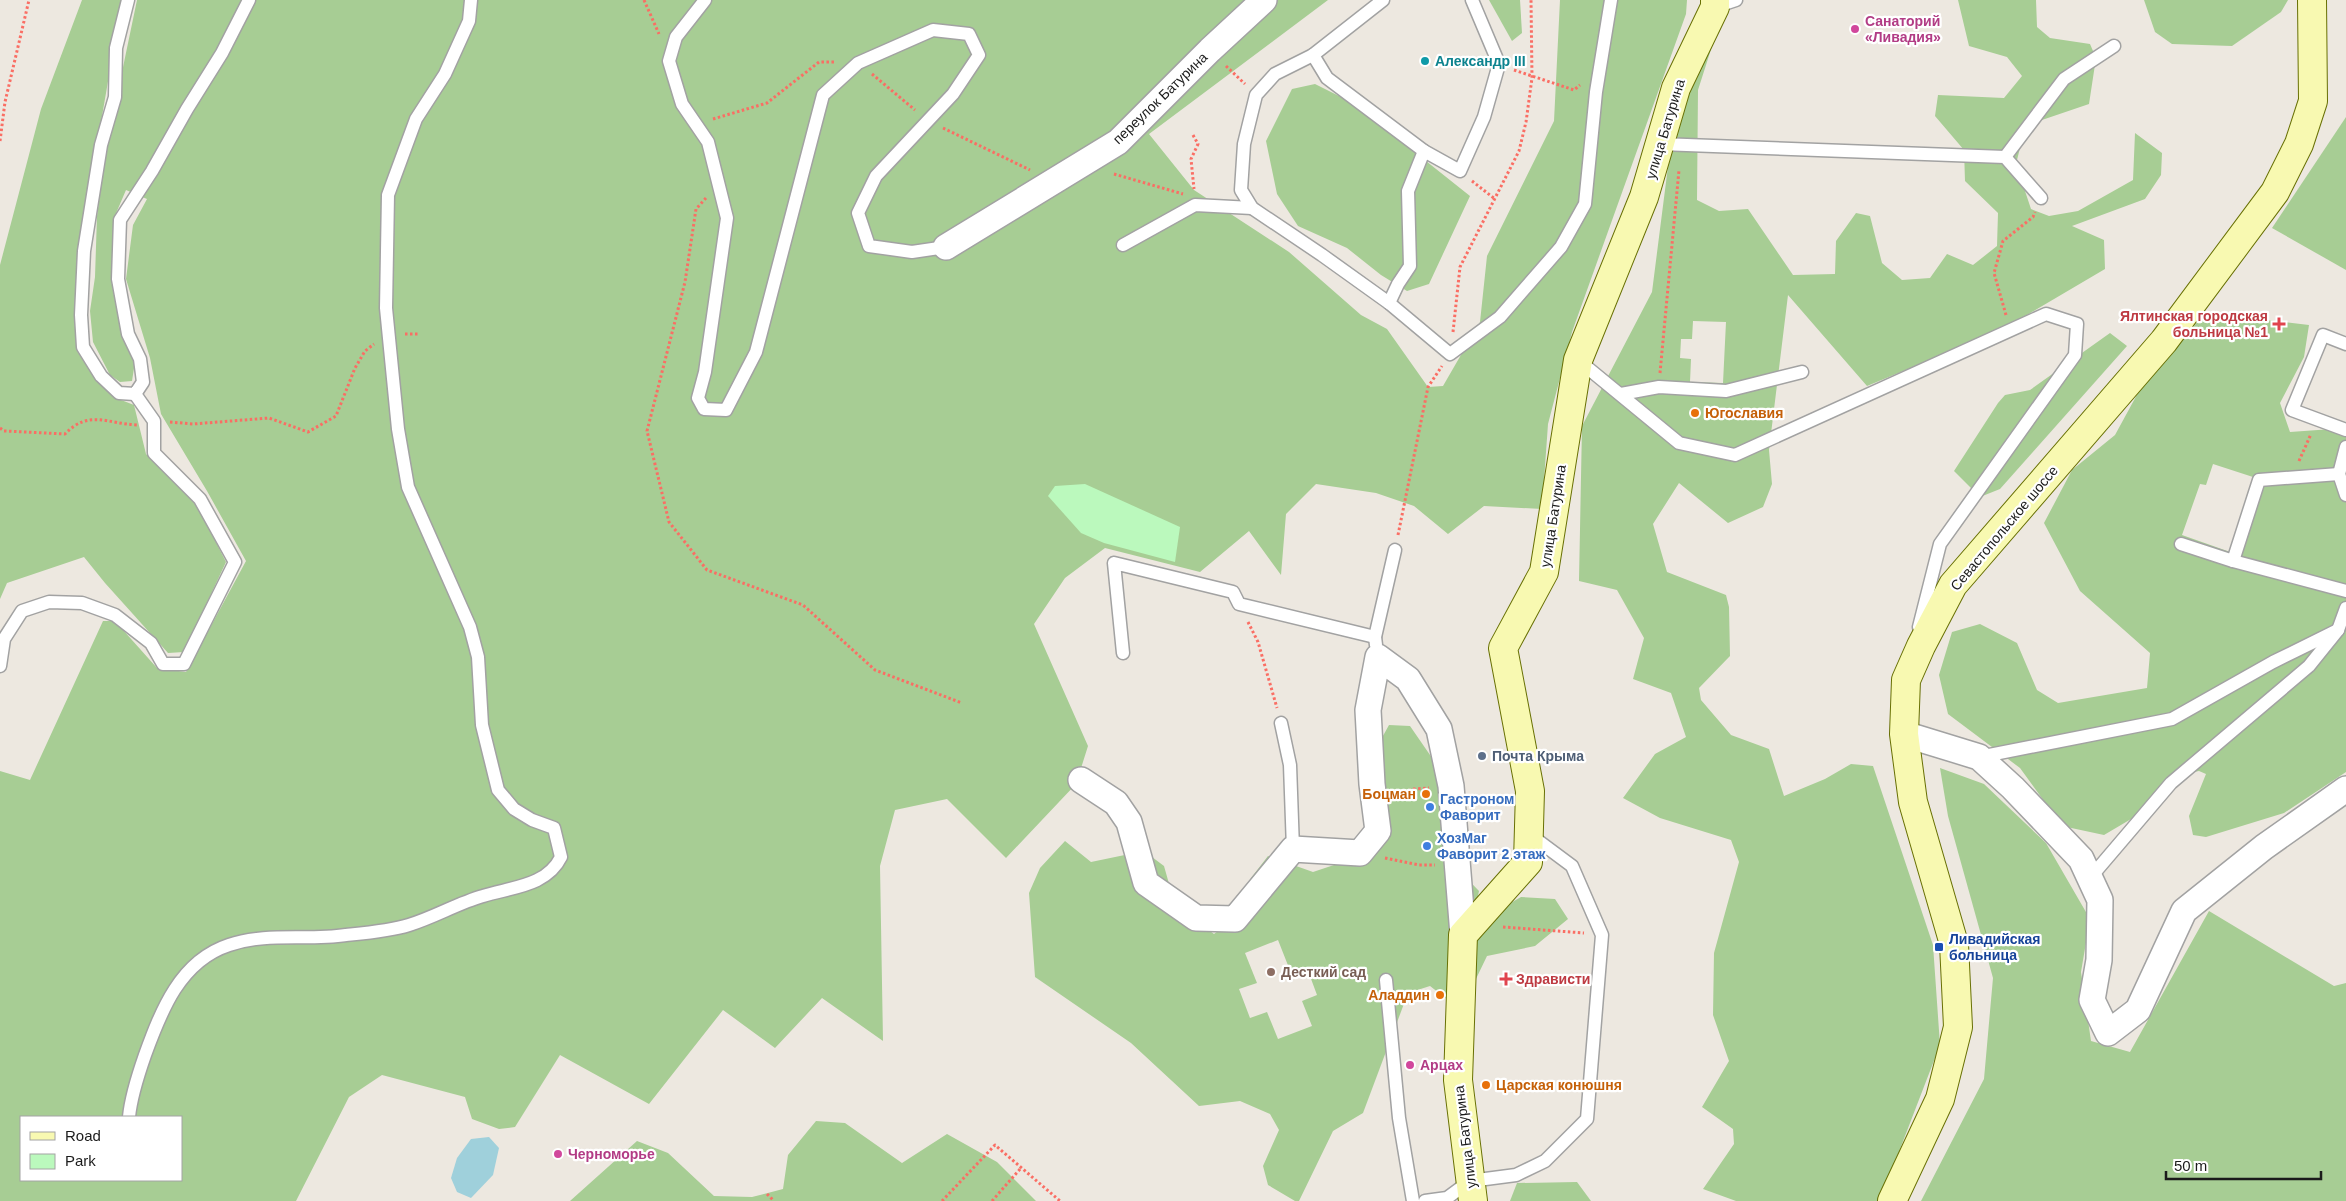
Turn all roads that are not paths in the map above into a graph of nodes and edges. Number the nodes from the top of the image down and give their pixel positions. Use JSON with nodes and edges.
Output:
{"nodes":[{"id":1,"x":128,"y":0,"type":"edge"},
{"id":2,"x":250,"y":0,"type":"edge"},
{"id":3,"x":472,"y":0,"type":"edge"},
{"id":4,"x":705,"y":0,"type":"edge"},
{"id":5,"x":1264,"y":0,"type":"edge"},
{"id":6,"x":1383,"y":0,"type":"edge"},
{"id":7,"x":1472,"y":0,"type":"edge"},
{"id":8,"x":1611,"y":0,"type":"edge"},
{"id":9,"x":2312,"y":0,"type":"edge"},
{"id":10,"x":1722,"y":2,"type":"edge"},
{"id":11,"x":2114,"y":46,"type":"dead end"},
{"id":12,"x":1313,"y":55,"type":"junction"},
{"id":13,"x":1670,"y":144,"type":"junction"},
{"id":14,"x":1424,"y":152,"type":"junction"},
{"id":15,"x":2004,"y":157,"type":"junction"},
{"id":16,"x":2042,"y":198,"type":"road end"},
{"id":17,"x":1252,"y":208,"type":"junction"},
{"id":18,"x":1122,"y":244,"type":"dead end"},
{"id":19,"x":946,"y":247,"type":"joint"},
{"id":20,"x":1389,"y":303,"type":"junction"},
{"id":21,"x":2346,"y":344,"type":"edge"},
{"id":22,"x":1578,"y":360,"type":"junction"},
{"id":23,"x":1802,"y":372,"type":"dead end"},
{"id":24,"x":135,"y":394,"type":"junction"},
{"id":25,"x":1621,"y":394,"type":"junction"},
{"id":26,"x":2346,"y":430,"type":"edge"},
{"id":27,"x":2346,"y":447,"type":"edge"},
{"id":28,"x":2339,"y":474,"type":"junction"},
{"id":29,"x":2346,"y":495,"type":"edge"},
{"id":30,"x":2181,"y":544,"type":"dead end"},
{"id":31,"x":1395,"y":550,"type":"road end"},
{"id":32,"x":2233,"y":561,"type":"junction"},
{"id":33,"x":2346,"y":591,"type":"edge"},
{"id":34,"x":2346,"y":608,"type":"edge"},
{"id":35,"x":2338,"y":630,"type":"junction"},
{"id":36,"x":1376,"y":647,"type":"junction"},
{"id":37,"x":1123,"y":652,"type":"dead end"},
{"id":38,"x":0,"y":666,"type":"edge"},
{"id":39,"x":1906,"y":680,"type":"junction"},
{"id":40,"x":1281,"y":723,"type":"road end"},
{"id":41,"x":1910,"y":736,"type":"junction"},
{"id":42,"x":1979,"y":756,"type":"junction"},
{"id":43,"x":1081,"y":780,"type":"dead end"},
{"id":44,"x":2346,"y":789,"type":"edge"},
{"id":45,"x":1529,"y":834,"type":"junction"},
{"id":46,"x":1293,"y":849,"type":"junction"},
{"id":47,"x":2090,"y":878,"type":"junction"},
{"id":48,"x":1468,"y":930,"type":"junction"},
{"id":49,"x":1386,"y":980,"type":"dead end"},
{"id":50,"x":129,"y":1116,"type":"edge"},
{"id":51,"x":1471,"y":1191,"type":"edge"},
{"id":52,"x":1413,"y":1201,"type":"edge"},
{"id":53,"x":1425,"y":1201,"type":"edge"},
{"id":54,"x":1892,"y":1201,"type":"edge"},
{"id":55,"x":1906,"y":1201,"type":"edge"}],
"edges":[{"from":1,"to":24,"type":"lane"},
{"from":2,"to":24,"type":"lane"},
{"from":3,"to":50,"type":"lane"},
{"from":4,"to":19,"type":"lane"},
{"from":5,"to":19,"type":"street","name":"переулок Батурина"},
{"from":6,"to":12,"type":"lane"},
{"from":7,"to":14,"type":"lane"},
{"from":8,"to":20,"type":"lane"},
{"from":9,"to":39,"type":"main road","name":"Севастопольское шоссе"},
{"from":10,"to":13,"type":"main road","name":"улица Батурина"},
{"from":11,"to":15,"type":"lane"},
{"from":12,"to":14,"type":"lane"},
{"from":12,"to":17,"type":"lane"},
{"from":13,"to":15,"type":"lane"},
{"from":13,"to":22,"type":"main road","name":"улица Батурина"},
{"from":14,"to":20,"type":"lane"},
{"from":15,"to":16,"type":"lane"},
{"from":17,"to":18,"type":"lane"},
{"from":17,"to":20,"type":"lane"},
{"from":21,"to":26,"type":"lane"},
{"from":22,"to":25,"type":"lane"},
{"from":22,"to":45,"type":"main road","name":"улица Батурина"},
{"from":23,"to":25,"type":"lane"},
{"from":24,"to":38,"type":"lane"},
{"from":25,"to":39,"type":"lane"},
{"from":27,"to":28,"type":"lane"},
{"from":28,"to":29,"type":"lane"},
{"from":28,"to":32,"type":"lane"},
{"from":30,"to":32,"type":"lane"},
{"from":31,"to":36,"type":"lane"},
{"from":32,"to":33,"type":"lane"},
{"from":34,"to":35,"type":"lane"},
{"from":35,"to":42,"type":"lane"},
{"from":35,"to":47,"type":"lane"},
{"from":36,"to":37,"type":"lane"},
{"from":36,"to":46,"type":"street"},
{"from":36,"to":48,"type":"street"},
{"from":39,"to":41,"type":"main road","name":"Севастопольское шоссе"},
{"from":40,"to":46,"type":"lane"},
{"from":41,"to":42,"type":"street"},
{"from":41,"to":54,"type":"main road","name":"Севастопольское шоссе"},
{"from":41,"to":55,"type":"main road"},
{"from":42,"to":47,"type":"street"},
{"from":43,"to":46,"type":"street"},
{"from":44,"to":47,"type":"street"},
{"from":45,"to":48,"type":"main road","name":"улица Батурина"},
{"from":45,"to":51,"type":"lane"},
{"from":48,"to":51,"type":"main road","name":"улица Батурина"},
{"from":49,"to":52,"type":"lane"},
{"from":51,"to":53,"type":"lane"}]}
